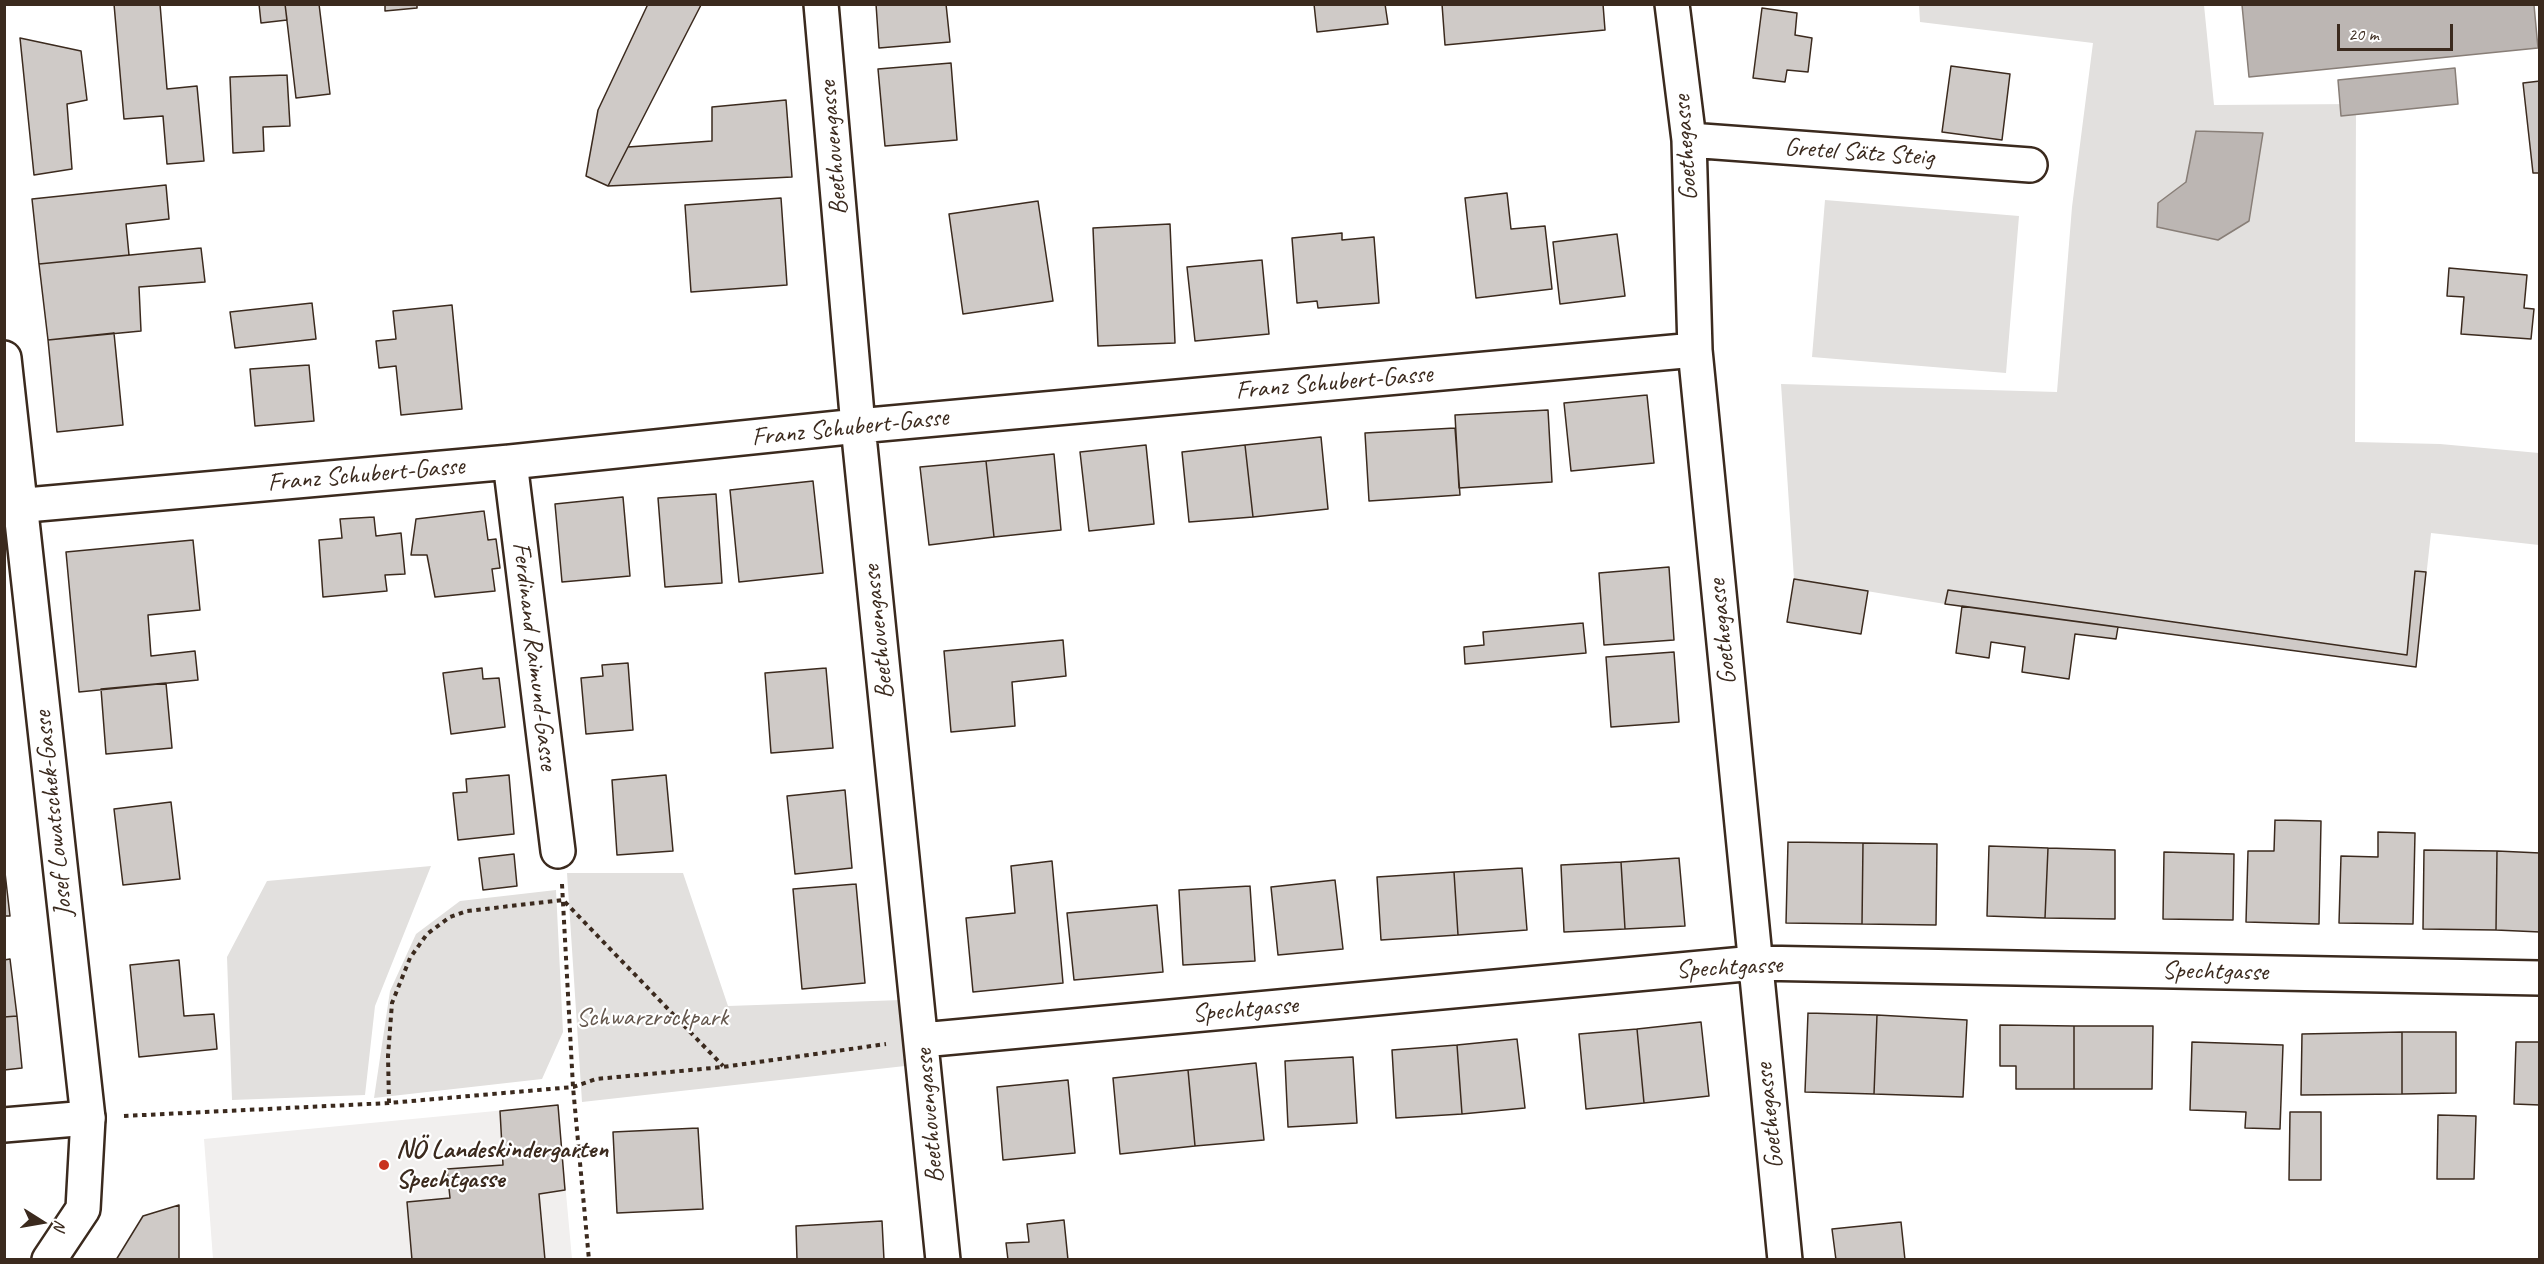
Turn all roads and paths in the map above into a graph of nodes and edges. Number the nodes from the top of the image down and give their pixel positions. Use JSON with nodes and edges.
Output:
{"nodes":[{"id":1,"x":821,"y":4,"type":"edge"},
{"id":2,"x":1672,"y":4,"type":"edge"},
{"id":3,"x":1689,"y":140,"type":"junction"},
{"id":4,"x":2030,"y":165,"type":"dead end"},
{"id":5,"x":1695,"y":350,"type":"junction"},
{"id":6,"x":4,"y":358,"type":"edge"},
{"id":7,"x":858,"y":426,"type":"junction"},
{"id":8,"x":510,"y":462,"type":"junction"},
{"id":9,"x":13,"y":506,"type":"edge"},
{"id":10,"x":558,"y":851,"type":"joint"},
{"id":11,"x":563,"y":900,"type":"junction"},
{"id":12,"x":1755,"y":963,"type":"junction"},
{"id":13,"x":2540,"y":978,"type":"edge"},
{"id":14,"x":922,"y":1040,"type":"junction"},
{"id":15,"x":723,"y":1067,"type":"junction"},
{"id":16,"x":573,"y":1088,"type":"junction"},
{"id":17,"x":388,"y":1103,"type":"junction"},
{"id":18,"x":88,"y":1118,"type":"junction"},
{"id":19,"x":4,"y":1125,"type":"edge"},
{"id":20,"x":49,"y":1260,"type":"edge"},
{"id":21,"x":588,"y":1260,"type":"edge"},
{"id":22,"x":943,"y":1260,"type":"edge"},
{"id":23,"x":1785,"y":1260,"type":"edge"}],
"edges":[{"from":1,"to":7,"type":"street","name":"Beethovengasse"},
{"from":2,"to":3,"type":"street","name":"Goethegasse"},
{"from":3,"to":4,"type":"street","name":"Gretel Sätz Steig"},
{"from":3,"to":5,"type":"street","name":"Goethegasse"},
{"from":5,"to":7,"type":"street","name":"Franz Schubert-Gasse"},
{"from":5,"to":12,"type":"street","name":"Goethegasse"},
{"from":6,"to":9,"type":"street","name":"Josef Lowatschek-Gasse"},
{"from":7,"to":8,"type":"street","name":"Franz Schubert-Gasse"},
{"from":7,"to":14,"type":"street","name":"Beethovengasse"},
{"from":8,"to":9,"type":"street","name":"Franz Schubert-Gasse"},
{"from":8,"to":10,"type":"street","name":"Ferdinand Raimund-Gasse"},
{"from":9,"to":18,"type":"street","name":"Josef Lowatschek-Gasse"},
{"from":10,"to":11,"type":"path"},
{"from":11,"to":15,"type":"path"},
{"from":11,"to":16,"type":"path"},
{"from":11,"to":17,"type":"path"},
{"from":12,"to":13,"type":"street","name":"Spechtgasse"},
{"from":12,"to":14,"type":"street","name":"Spechtgasse"},
{"from":12,"to":23,"type":"street","name":"Goethegasse"},
{"from":14,"to":15,"type":"path"},
{"from":14,"to":22,"type":"street","name":"Beethovengasse"},
{"from":15,"to":16,"type":"path"},
{"from":16,"to":17,"type":"path"},
{"from":16,"to":21,"type":"path"},
{"from":17,"to":18,"type":"path"},
{"from":18,"to":19,"type":"street"},
{"from":18,"to":20,"type":"street","name":"Josef Lowatschek-Gasse"}]}
